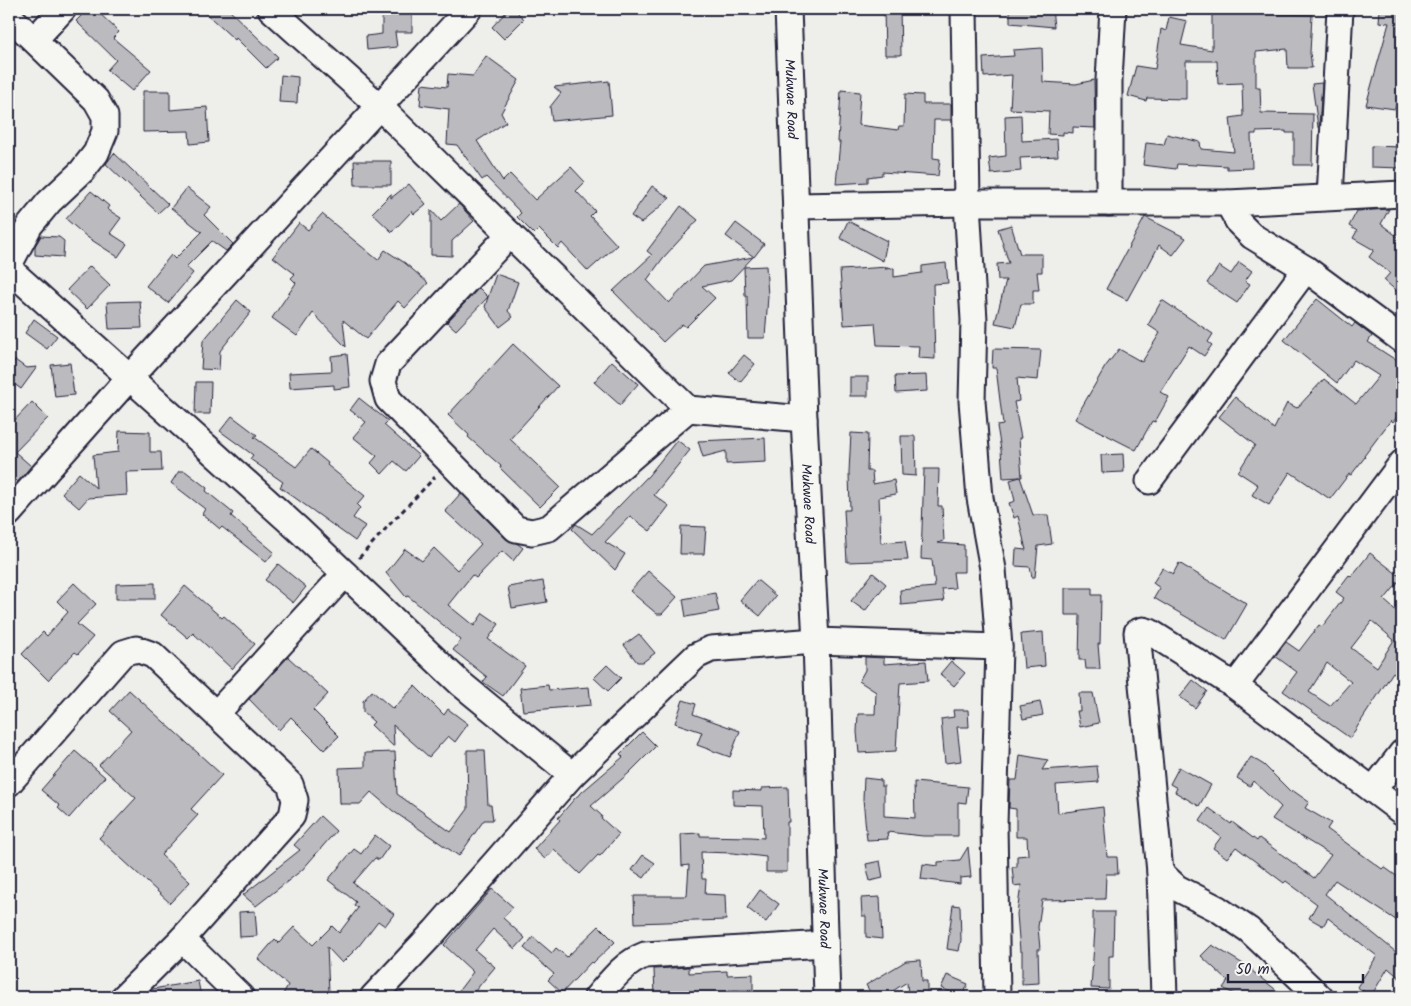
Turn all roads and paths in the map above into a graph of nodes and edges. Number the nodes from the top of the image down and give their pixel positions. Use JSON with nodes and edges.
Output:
{"nodes":[{"id":1,"x":63,"y":9,"type":"edge"},
{"id":2,"x":271,"y":9,"type":"edge"},
{"id":3,"x":469,"y":9,"type":"edge"},
{"id":4,"x":788,"y":9,"type":"edge"},
{"id":5,"x":964,"y":9,"type":"edge"},
{"id":6,"x":1113,"y":9,"type":"edge"},
{"id":7,"x":1340,"y":9,"type":"edge"},
{"id":8,"x":9,"y":16,"type":"edge"},
{"id":9,"x":35,"y":39,"type":"junction"},
{"id":10,"x":380,"y":107,"type":"junction"},
{"id":11,"x":1402,"y":194,"type":"edge"},
{"id":12,"x":1330,"y":197,"type":"junction"},
{"id":13,"x":967,"y":203,"type":"junction"},
{"id":14,"x":1109,"y":203,"type":"junction"},
{"id":15,"x":1228,"y":203,"type":"junction"},
{"id":16,"x":796,"y":206,"type":"junction"},
{"id":17,"x":510,"y":234,"type":"junction"},
{"id":18,"x":9,"y":265,"type":"edge"},
{"id":19,"x":9,"y":269,"type":"edge"},
{"id":20,"x":1306,"y":270,"type":"junction"},
{"id":21,"x":1402,"y":340,"type":"edge"},
{"id":22,"x":129,"y":378,"type":"junction"},
{"id":23,"x":688,"y":409,"type":"junction"},
{"id":24,"x":804,"y":420,"type":"junction"},
{"id":25,"x":450,"y":462,"type":"junction"},
{"id":26,"x":1402,"y":463,"type":"edge"},
{"id":27,"x":1149,"y":482,"type":"dead end"},
{"id":28,"x":9,"y":513,"type":"edge"},
{"id":29,"x":346,"y":574,"type":"junction"},
{"id":30,"x":816,"y":641,"type":"junction"},
{"id":31,"x":999,"y":647,"type":"junction"},
{"id":32,"x":1235,"y":686,"type":"junction"},
{"id":33,"x":216,"y":714,"type":"junction"},
{"id":34,"x":1402,"y":753,"type":"edge"},
{"id":35,"x":13,"y":770,"type":"edge"},
{"id":36,"x":572,"y":775,"type":"junction"},
{"id":37,"x":1373,"y":790,"type":"junction"},
{"id":38,"x":1402,"y":812,"type":"edge"},
{"id":39,"x":1160,"y":872,"type":"junction"},
{"id":40,"x":182,"y":939,"type":"junction"},
{"id":41,"x":825,"y":944,"type":"junction"},
{"id":42,"x":124,"y":997,"type":"edge"},
{"id":43,"x":241,"y":997,"type":"edge"},
{"id":44,"x":373,"y":997,"type":"edge"},
{"id":45,"x":597,"y":997,"type":"edge"},
{"id":46,"x":827,"y":997,"type":"edge"},
{"id":47,"x":998,"y":997,"type":"edge"},
{"id":48,"x":1164,"y":997,"type":"edge"},
{"id":49,"x":1320,"y":997,"type":"edge"}],
"edges":[{"from":1,"to":9,"type":"street"},
{"from":2,"to":10,"type":"street"},
{"from":3,"to":10,"type":"street"},
{"from":4,"to":16,"type":"street","name":"Mukwae Road"},
{"from":5,"to":13,"type":"street"},
{"from":6,"to":14,"type":"street"},
{"from":7,"to":12,"type":"street"},
{"from":8,"to":9,"type":"street"},
{"from":9,"to":18,"type":"street"},
{"from":10,"to":17,"type":"street"},
{"from":10,"to":22,"type":"street"},
{"from":11,"to":12,"type":"street"},
{"from":12,"to":15,"type":"street"},
{"from":13,"to":14,"type":"street"},
{"from":13,"to":16,"type":"street"},
{"from":13,"to":31,"type":"street"},
{"from":14,"to":15,"type":"street"},
{"from":15,"to":20,"type":"street"},
{"from":16,"to":24,"type":"street","name":"Mukwae Road"},
{"from":17,"to":23,"type":"street"},
{"from":17,"to":25,"type":"street"},
{"from":19,"to":22,"type":"street"},
{"from":20,"to":21,"type":"street"},
{"from":20,"to":27,"type":"street"},
{"from":22,"to":28,"type":"street"},
{"from":22,"to":29,"type":"street"},
{"from":23,"to":24,"type":"street"},
{"from":23,"to":25,"type":"street"},
{"from":24,"to":30,"type":"street","name":"Mukwae Road"},
{"from":25,"to":29,"type":"path"},
{"from":26,"to":32,"type":"street"},
{"from":29,"to":33,"type":"street"},
{"from":29,"to":36,"type":"street"},
{"from":30,"to":31,"type":"street"},
{"from":30,"to":36,"type":"street"},
{"from":30,"to":41,"type":"street","name":"Mukwae Road"},
{"from":31,"to":47,"type":"street"},
{"from":32,"to":37,"type":"street"},
{"from":32,"to":39,"type":"street"},
{"from":33,"to":35,"type":"street"},
{"from":33,"to":40,"type":"street"},
{"from":34,"to":37,"type":"street"},
{"from":36,"to":44,"type":"street"},
{"from":37,"to":38,"type":"street"},
{"from":39,"to":48,"type":"street"},
{"from":39,"to":49,"type":"street"},
{"from":40,"to":42,"type":"street"},
{"from":40,"to":43,"type":"street"},
{"from":41,"to":45,"type":"street"},
{"from":41,"to":46,"type":"street","name":"Mukwae Road"}]}
